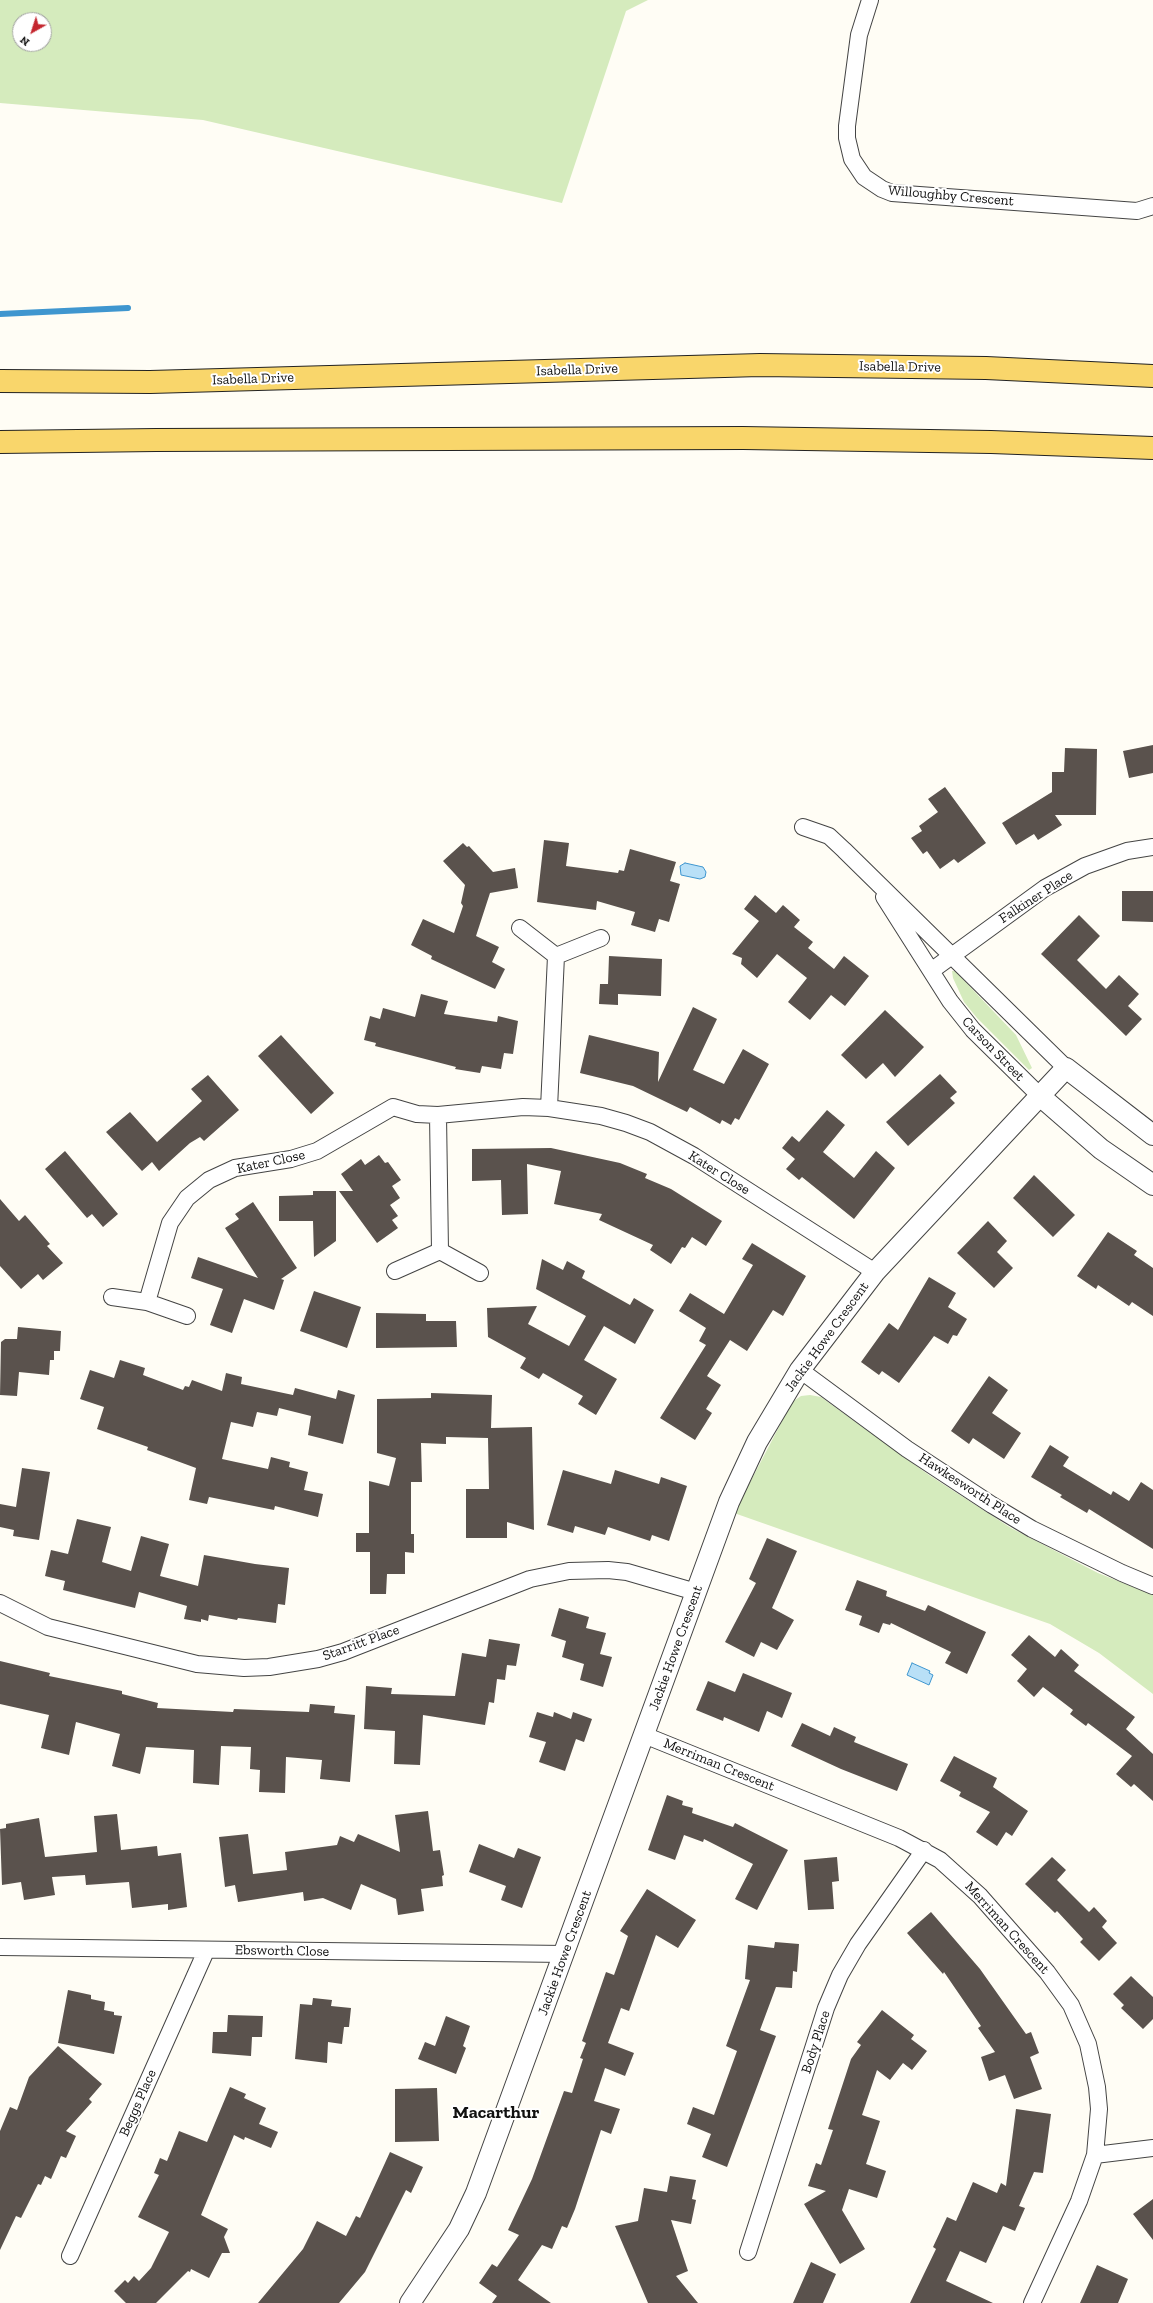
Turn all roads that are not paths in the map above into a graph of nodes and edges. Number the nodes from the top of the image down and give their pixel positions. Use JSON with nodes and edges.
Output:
{"nodes":[{"id":1,"x":870,"y":0,"type":"edge"},
{"id":2,"x":1153,"y":206,"type":"edge"},
{"id":3,"x":1153,"y":376,"type":"edge"},
{"id":4,"x":0,"y":381,"type":"edge"},
{"id":5,"x":0,"y":442,"type":"edge"},
{"id":6,"x":1153,"y":448,"type":"edge"},
{"id":7,"x":803,"y":827,"type":"dead end"},
{"id":8,"x":1153,"y":847,"type":"edge"},
{"id":9,"x":872,"y":877,"type":"junction"},
{"id":10,"x":520,"y":928,"type":"dead end"},
{"id":11,"x":601,"y":938,"type":"dead end"},
{"id":12,"x":556,"y":956,"type":"junction"},
{"id":13,"x":951,"y":956,"type":"junction"},
{"id":14,"x":931,"y":971,"type":"junction"},
{"id":15,"x":1066,"y":1068,"type":"junction"},
{"id":16,"x":1040,"y":1096,"type":"junction"},
{"id":17,"x":549,"y":1108,"type":"junction"},
{"id":18,"x":438,"y":1115,"type":"junction"},
{"id":19,"x":1153,"y":1135,"type":"edge"},
{"id":20,"x":1153,"y":1185,"type":"edge"},
{"id":21,"x":440,"y":1251,"type":"junction"},
{"id":22,"x":395,"y":1271,"type":"dead end"},
{"id":23,"x":876,"y":1272,"type":"junction"},
{"id":24,"x":480,"y":1273,"type":"dead end"},
{"id":25,"x":112,"y":1297,"type":"dead end"},
{"id":26,"x":147,"y":1302,"type":"junction"},
{"id":27,"x":187,"y":1316,"type":"dead end"},
{"id":28,"x":800,"y":1370,"type":"junction"},
{"id":29,"x":1153,"y":1586,"type":"edge"},
{"id":30,"x":696,"y":1592,"type":"junction"},
{"id":31,"x":0,"y":1603,"type":"edge"},
{"id":32,"x":644,"y":1735,"type":"junction"},
{"id":33,"x":924,"y":1850,"type":"junction"},
{"id":34,"x":0,"y":1947,"type":"edge"},
{"id":35,"x":206,"y":1951,"type":"junction"},
{"id":36,"x":565,"y":1954,"type":"junction"},
{"id":37,"x":1153,"y":2148,"type":"edge"},
{"id":38,"x":1095,"y":2155,"type":"junction"},
{"id":39,"x":748,"y":2252,"type":"dead end"},
{"id":40,"x":70,"y":2256,"type":"dead end"},
{"id":41,"x":410,"y":2303,"type":"edge"},
{"id":42,"x":1032,"y":2303,"type":"edge"}],
"edges":[{"from":1,"to":2,"type":"street","name":"Willoughby Crescent"},
{"from":3,"to":4,"type":"main road","name":"Isabella Drive"},
{"from":5,"to":6,"type":"main road"},
{"from":7,"to":9,"type":"street","name":"Carson Street"},
{"from":8,"to":13,"type":"street","name":"Falkiner Place"},
{"from":9,"to":13,"type":"street","name":"Carson Street"},
{"from":9,"to":14,"type":"street","name":"Carson Street"},
{"from":10,"to":12,"type":"street"},
{"from":11,"to":12,"type":"street"},
{"from":12,"to":17,"type":"street"},
{"from":13,"to":14,"type":"street","name":"Falkiner Place"},
{"from":13,"to":15,"type":"street","name":"Carson Street"},
{"from":14,"to":16,"type":"street","name":"Carson Street"},
{"from":15,"to":16,"type":"street","name":"Jackie Howe Crescent"},
{"from":15,"to":19,"type":"street","name":"Carson Street"},
{"from":16,"to":20,"type":"street","name":"Carson Street"},
{"from":16,"to":23,"type":"street","name":"Jackie Howe Crescent"},
{"from":17,"to":18,"type":"street","name":"Kater Close"},
{"from":17,"to":23,"type":"street","name":"Kater Close"},
{"from":18,"to":21,"type":"street"},
{"from":18,"to":26,"type":"street","name":"Kater Close"},
{"from":21,"to":22,"type":"street"},
{"from":21,"to":24,"type":"street"},
{"from":23,"to":28,"type":"street","name":"Jackie Howe Crescent"},
{"from":25,"to":26,"type":"street"},
{"from":26,"to":27,"type":"street"},
{"from":28,"to":29,"type":"street","name":"Hawkesworth Place"},
{"from":28,"to":30,"type":"street","name":"Jackie Howe Crescent"},
{"from":30,"to":31,"type":"street","name":"Starritt Place"},
{"from":30,"to":32,"type":"street","name":"Jackie Howe Crescent"},
{"from":32,"to":33,"type":"street","name":"Merriman Crescent"},
{"from":32,"to":36,"type":"street","name":"Jackie Howe Crescent"},
{"from":33,"to":38,"type":"street","name":"Merriman Crescent"},
{"from":33,"to":39,"type":"street","name":"Body Place"},
{"from":34,"to":35,"type":"street","name":"Ebsworth Close"},
{"from":35,"to":36,"type":"street","name":"Ebsworth Close"},
{"from":35,"to":40,"type":"street","name":"Beggs Place"},
{"from":36,"to":41,"type":"street","name":"Jackie Howe Crescent"},
{"from":37,"to":38,"type":"street"},
{"from":38,"to":42,"type":"street","name":"Merriman Crescent"}]}
